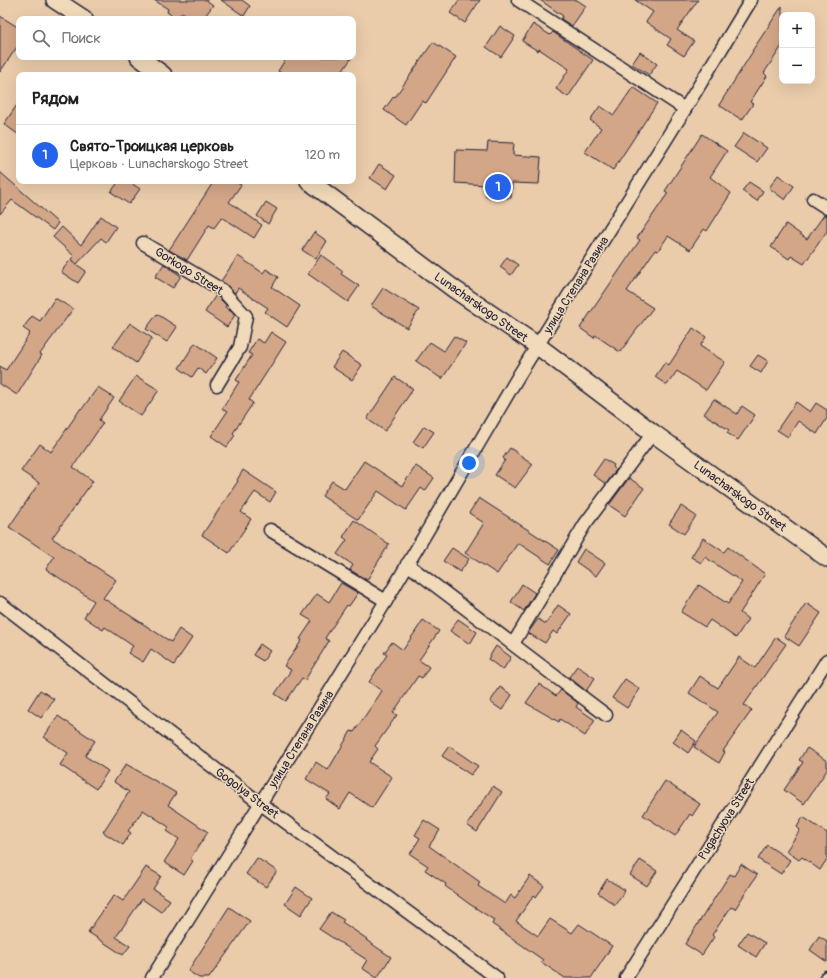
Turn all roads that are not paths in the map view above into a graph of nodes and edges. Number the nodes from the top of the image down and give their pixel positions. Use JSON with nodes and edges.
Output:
{"nodes":[{"id":1,"x":55,"y":0,"type":"edge"},
{"id":2,"x":518,"y":0,"type":"edge"},
{"id":3,"x":751,"y":0,"type":"edge"},
{"id":4,"x":79,"y":16,"type":"edge"},
{"id":5,"x":142,"y":60,"type":"edge"},
{"id":6,"x":159,"y":72,"type":"edge"},
{"id":7,"x":685,"y":109,"type":"junction"},
{"id":8,"x":313,"y":184,"type":"edge"},
{"id":9,"x":813,"y":199,"type":"dead end"},
{"id":10,"x":827,"y":208,"type":"edge"},
{"id":11,"x":143,"y":243,"type":"dead end"},
{"id":12,"x":538,"y":346,"type":"junction"},
{"id":13,"x":216,"y":385,"type":"dead end"},
{"id":14,"x":653,"y":433,"type":"junction"},
{"id":15,"x":270,"y":530,"type":"dead end"},
{"id":16,"x":827,"y":558,"type":"edge"},
{"id":17,"x":407,"y":564,"type":"junction"},
{"id":18,"x":386,"y":601,"type":"junction"},
{"id":19,"x":0,"y":603,"type":"edge"},
{"id":20,"x":513,"y":644,"type":"junction"},
{"id":21,"x":827,"y":660,"type":"edge"},
{"id":22,"x":606,"y":715,"type":"dead end"},
{"id":23,"x":262,"y":804,"type":"junction"},
{"id":24,"x":152,"y":978,"type":"edge"},
{"id":25,"x":497,"y":978,"type":"edge"},
{"id":26,"x":626,"y":978,"type":"edge"}],
"edges":[{"from":1,"to":4,"type":"main road"},
{"from":2,"to":7,"type":"street"},
{"from":3,"to":7,"type":"street","name":"улица Степана Разина"},
{"from":5,"to":6,"type":"main road"},
{"from":7,"to":12,"type":"street","name":"улица Степана Разина"},
{"from":8,"to":12,"type":"main road","name":"Lunacharskogo Street"},
{"from":9,"to":10,"type":"street"},
{"from":11,"to":13,"type":"street","name":"Gorkogo Street"},
{"from":12,"to":14,"type":"main road","name":"Lunacharskogo Street"},
{"from":12,"to":17,"type":"street","name":"улица Степана Разина"},
{"from":14,"to":16,"type":"main road","name":"Lunacharskogo Street"},
{"from":14,"to":20,"type":"street"},
{"from":15,"to":18,"type":"street"},
{"from":17,"to":18,"type":"street","name":"улица Степана Разина"},
{"from":17,"to":20,"type":"street"},
{"from":18,"to":23,"type":"street","name":"улица Степана Разина"},
{"from":19,"to":23,"type":"street","name":"Gogolya Street"},
{"from":20,"to":22,"type":"street"},
{"from":21,"to":26,"type":"street","name":"Pugachyova Street"},
{"from":23,"to":24,"type":"street","name":"улица Степана Разина"},
{"from":23,"to":25,"type":"street","name":"Gogolya Street"}]}
